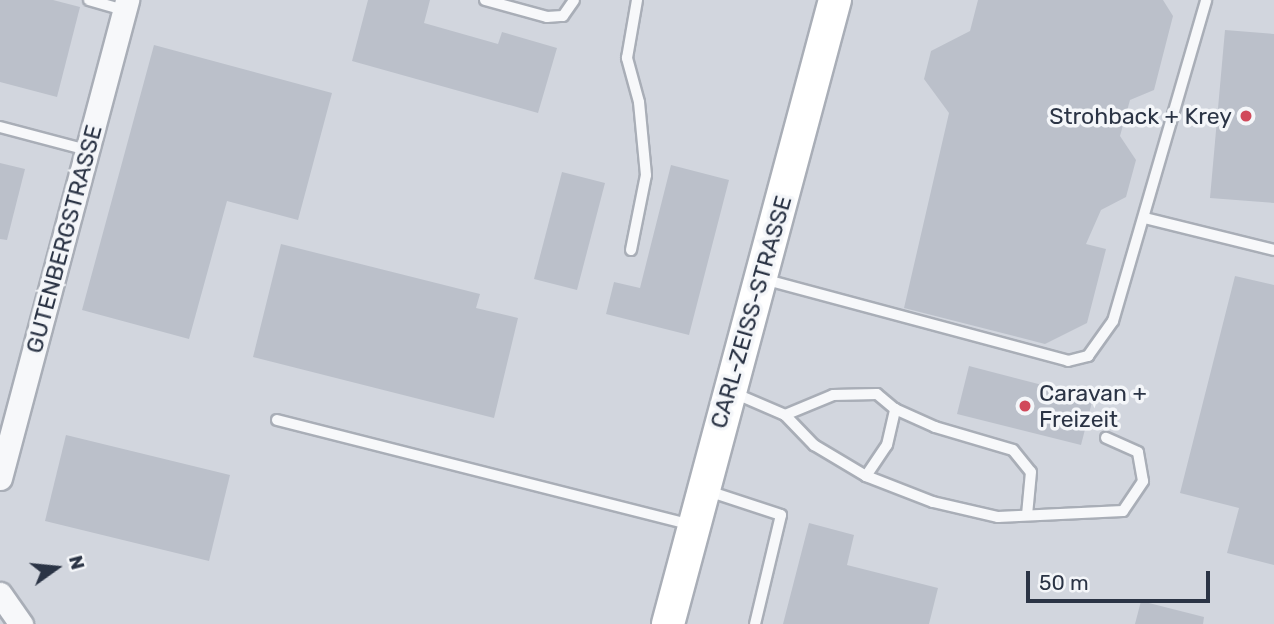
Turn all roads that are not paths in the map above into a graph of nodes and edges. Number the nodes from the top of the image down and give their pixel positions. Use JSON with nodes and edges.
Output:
{"nodes":[{"id":1,"x":89,"y":0,"type":"edge"},
{"id":2,"x":485,"y":0,"type":"edge"},
{"id":3,"x":574,"y":0,"type":"edge"},
{"id":4,"x":637,"y":0,"type":"edge"},
{"id":5,"x":835,"y":0,"type":"edge"},
{"id":6,"x":1206,"y":0,"type":"edge"},
{"id":7,"x":126,"y":5,"type":"edge"},
{"id":8,"x":0,"y":127,"type":"edge"},
{"id":9,"x":88,"y":150,"type":"junction"},
{"id":10,"x":1145,"y":218,"type":"junction"},
{"id":11,"x":631,"y":250,"type":"dead end"},
{"id":12,"x":1274,"y":250,"type":"edge"},
{"id":13,"x":760,"y":278,"type":"junction"},
{"id":14,"x":728,"y":391,"type":"junction"},
{"id":15,"x":895,"y":409,"type":"junction"},
{"id":16,"x":785,"y":415,"type":"junction"},
{"id":17,"x":277,"y":419,"type":"dead end"},
{"id":18,"x":1106,"y":438,"type":"dead end"},
{"id":19,"x":866,"y":476,"type":"junction"},
{"id":20,"x":0,"y":478,"type":"edge"},
{"id":21,"x":703,"y":489,"type":"junction"},
{"id":22,"x":1027,"y":515,"type":"junction"},
{"id":23,"x":693,"y":526,"type":"junction"},
{"id":24,"x":0,"y":594,"type":"edge"},
{"id":25,"x":21,"y":624,"type":"edge"},
{"id":26,"x":668,"y":624,"type":"edge"},
{"id":27,"x":755,"y":624,"type":"edge"}],
"edges":[{"from":1,"to":7,"type":"lane"},
{"from":2,"to":3,"type":"lane"},
{"from":4,"to":11,"type":"lane"},
{"from":5,"to":13,"type":"main road","name":"CARL-ZEISS-STRASSE"},
{"from":6,"to":10,"type":"lane"},
{"from":7,"to":9,"type":"street","name":"GUTENBERGSTRASSE"},
{"from":8,"to":9,"type":"lane"},
{"from":9,"to":20,"type":"street","name":"GUTENBERGSTRASSE"},
{"from":10,"to":12,"type":"lane"},
{"from":10,"to":13,"type":"lane"},
{"from":13,"to":14,"type":"main road","name":"CARL-ZEISS-STRASSE"},
{"from":14,"to":16,"type":"lane"},
{"from":14,"to":21,"type":"main road","name":"CARL-ZEISS-STRASSE"},
{"from":15,"to":16,"type":"lane"},
{"from":15,"to":19,"type":"lane"},
{"from":15,"to":22,"type":"lane"},
{"from":16,"to":19,"type":"lane"},
{"from":17,"to":23,"type":"lane"},
{"from":18,"to":22,"type":"lane"},
{"from":19,"to":22,"type":"lane"},
{"from":21,"to":23,"type":"main road","name":"CARL-ZEISS-STRASSE"},
{"from":21,"to":27,"type":"lane"},
{"from":23,"to":26,"type":"main road","name":"CARL-ZEISS-STRASSE"},
{"from":24,"to":25,"type":"street"}]}
